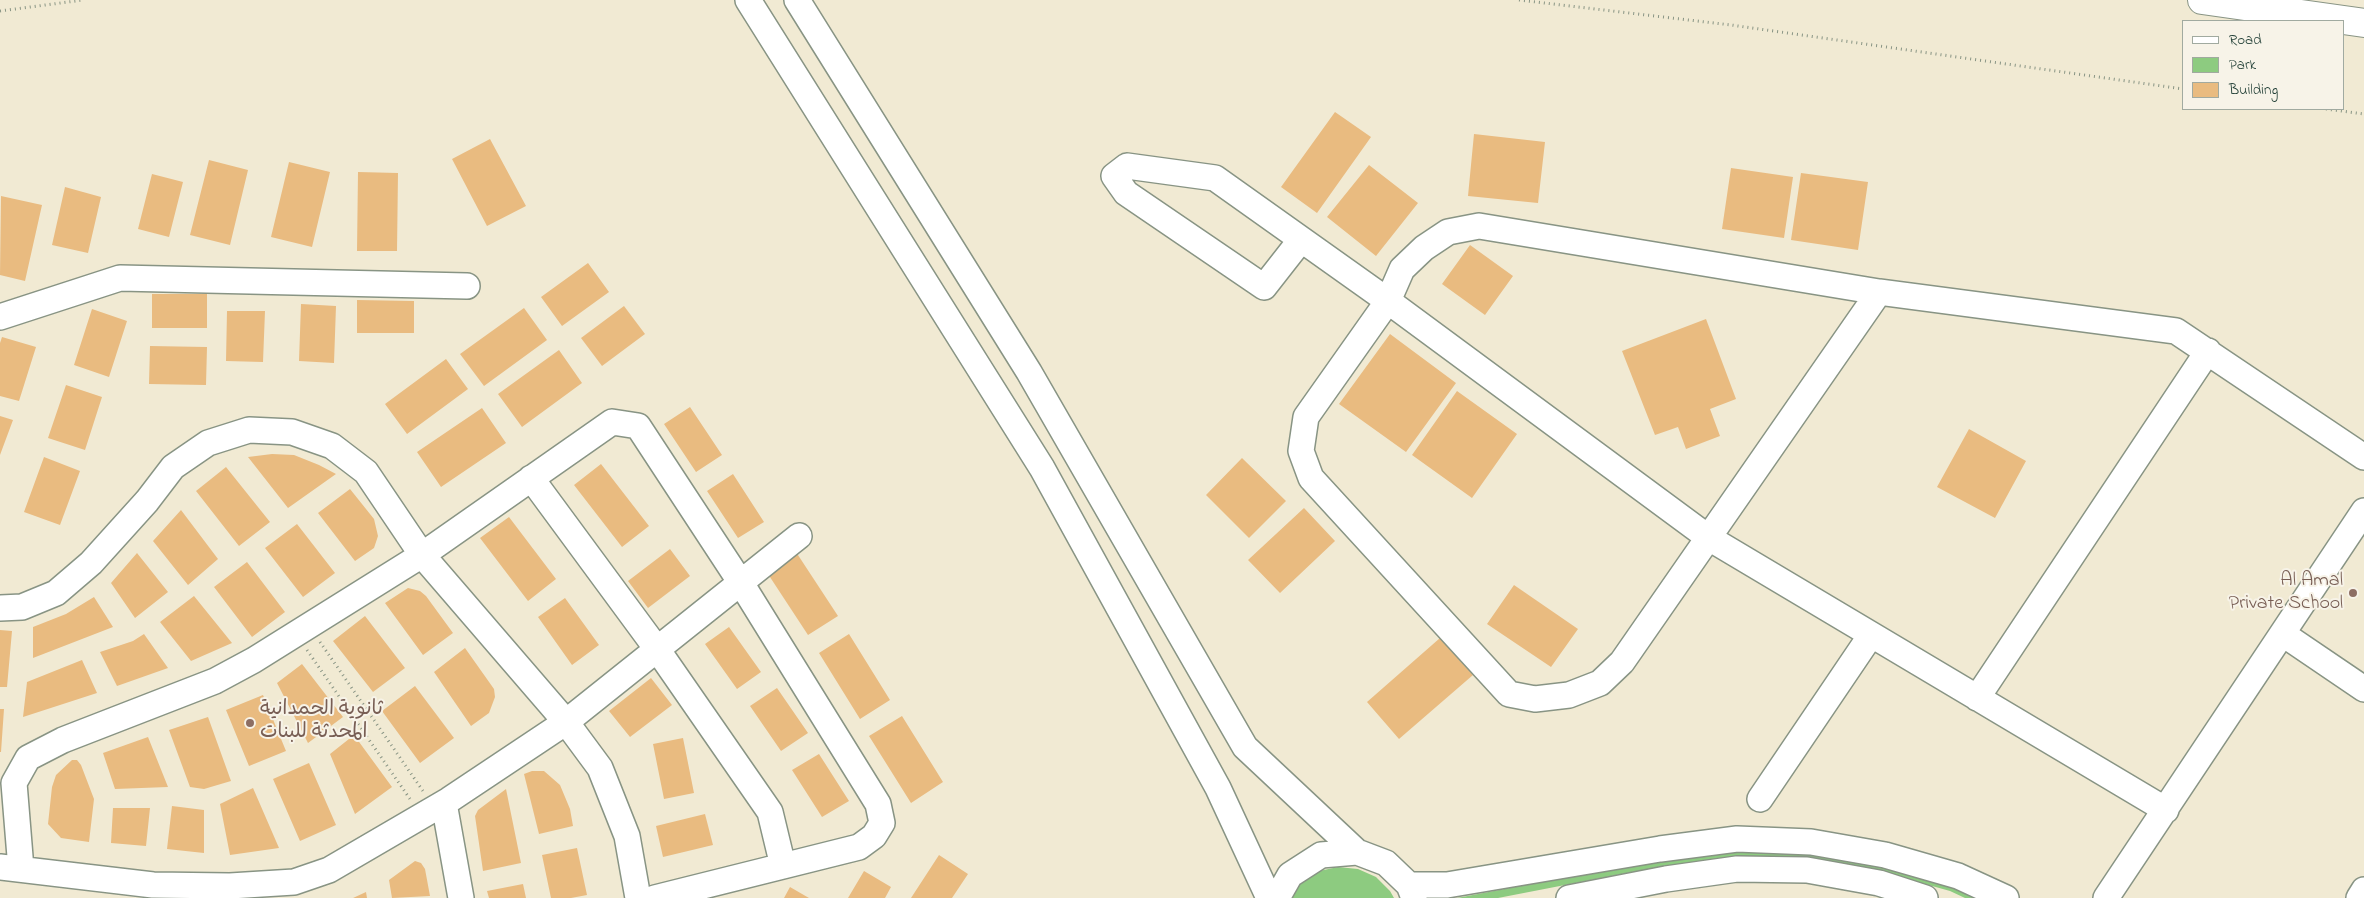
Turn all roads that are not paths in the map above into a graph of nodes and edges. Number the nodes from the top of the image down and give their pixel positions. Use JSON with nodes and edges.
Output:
{"nodes":[{"id":1,"x":748,"y":0,"type":"edge"},
{"id":2,"x":797,"y":0,"type":"edge"},
{"id":3,"x":2202,"y":0,"type":"edge"},
{"id":4,"x":2343,"y":20,"type":"edge"},
{"id":5,"x":2344,"y":20,"type":"edge"},
{"id":6,"x":2364,"y":23,"type":"edge"},
{"id":7,"x":1300,"y":241,"type":"junction"},
{"id":8,"x":467,"y":286,"type":"dead end"},
{"id":9,"x":1879,"y":292,"type":"junction"},
{"id":10,"x":1388,"y":301,"type":"junction"},
{"id":11,"x":0,"y":317,"type":"edge"},
{"id":12,"x":2208,"y":351,"type":"junction"},
{"id":13,"x":2364,"y":457,"type":"edge"},
{"id":14,"x":531,"y":478,"type":"junction"},
{"id":15,"x":2364,"y":510,"type":"edge"},
{"id":16,"x":799,"y":536,"type":"dead end"},
{"id":17,"x":1709,"y":538,"type":"junction"},
{"id":18,"x":422,"y":555,"type":"junction"},
{"id":19,"x":740,"y":583,"type":"junction"},
{"id":20,"x":0,"y":608,"type":"edge"},
{"id":21,"x":2283,"y":634,"type":"junction"},
{"id":22,"x":1871,"y":635,"type":"junction"},
{"id":23,"x":657,"y":649,"type":"junction"},
{"id":24,"x":2364,"y":689,"type":"edge"},
{"id":25,"x":1977,"y":698,"type":"junction"},
{"id":26,"x":566,"y":722,"type":"junction"},
{"id":27,"x":1760,"y":799,"type":"dead end"},
{"id":28,"x":434,"y":809,"type":"junction"},
{"id":29,"x":2166,"y":810,"type":"junction"},
{"id":30,"x":1356,"y":852,"type":"junction"},
{"id":31,"x":783,"y":866,"type":"junction"},
{"id":32,"x":10,"y":868,"type":"edge"},
{"id":33,"x":139,"y":890,"type":"edge"},
{"id":34,"x":296,"y":890,"type":"edge"},
{"id":35,"x":2364,"y":890,"type":"edge"},
{"id":36,"x":1411,"y":892,"type":"edge"},
{"id":37,"x":461,"y":898,"type":"edge"},
{"id":38,"x":638,"y":898,"type":"edge"},
{"id":39,"x":655,"y":898,"type":"edge"},
{"id":40,"x":1269,"y":898,"type":"edge"},
{"id":41,"x":1277,"y":898,"type":"edge"},
{"id":42,"x":1569,"y":898,"type":"edge"},
{"id":43,"x":1925,"y":898,"type":"edge"},
{"id":44,"x":2006,"y":898,"type":"edge"},
{"id":45,"x":2106,"y":898,"type":"edge"},
{"id":46,"x":2359,"y":898,"type":"edge"}],
"edges":[{"from":1,"to":40,"type":"street"},
{"from":2,"to":30,"type":"street"},
{"from":3,"to":4,"type":"highway"},
{"from":5,"to":6,"type":"highway"},
{"from":7,"to":7,"type":"street"},
{"from":7,"to":10,"type":"street"},
{"from":8,"to":11,"type":"street"},
{"from":9,"to":10,"type":"street"},
{"from":9,"to":12,"type":"street"},
{"from":9,"to":17,"type":"street"},
{"from":10,"to":17,"type":"street"},
{"from":10,"to":17,"type":"street"},
{"from":12,"to":13,"type":"street"},
{"from":12,"to":25,"type":"street"},
{"from":14,"to":18,"type":"street"},
{"from":14,"to":19,"type":"street"},
{"from":14,"to":23,"type":"street"},
{"from":15,"to":21,"type":"street"},
{"from":16,"to":19,"type":"street"},
{"from":17,"to":22,"type":"street"},
{"from":18,"to":20,"type":"street"},
{"from":18,"to":26,"type":"street"},
{"from":18,"to":32,"type":"street"},
{"from":19,"to":23,"type":"street"},
{"from":19,"to":31,"type":"street"},
{"from":21,"to":24,"type":"street"},
{"from":21,"to":29,"type":"street"},
{"from":22,"to":25,"type":"street"},
{"from":22,"to":27,"type":"street"},
{"from":23,"to":26,"type":"street"},
{"from":23,"to":31,"type":"street"},
{"from":25,"to":29,"type":"street"},
{"from":26,"to":28,"type":"street"},
{"from":26,"to":38,"type":"street"},
{"from":28,"to":34,"type":"street"},
{"from":28,"to":37,"type":"street"},
{"from":29,"to":45,"type":"street"},
{"from":30,"to":36,"type":"street"},
{"from":30,"to":41,"type":"street"},
{"from":31,"to":39,"type":"street"},
{"from":32,"to":33,"type":"street"},
{"from":33,"to":34,"type":"street"},
{"from":35,"to":46,"type":"street"},
{"from":36,"to":44,"type":"street"},
{"from":42,"to":43,"type":"street"}]}
